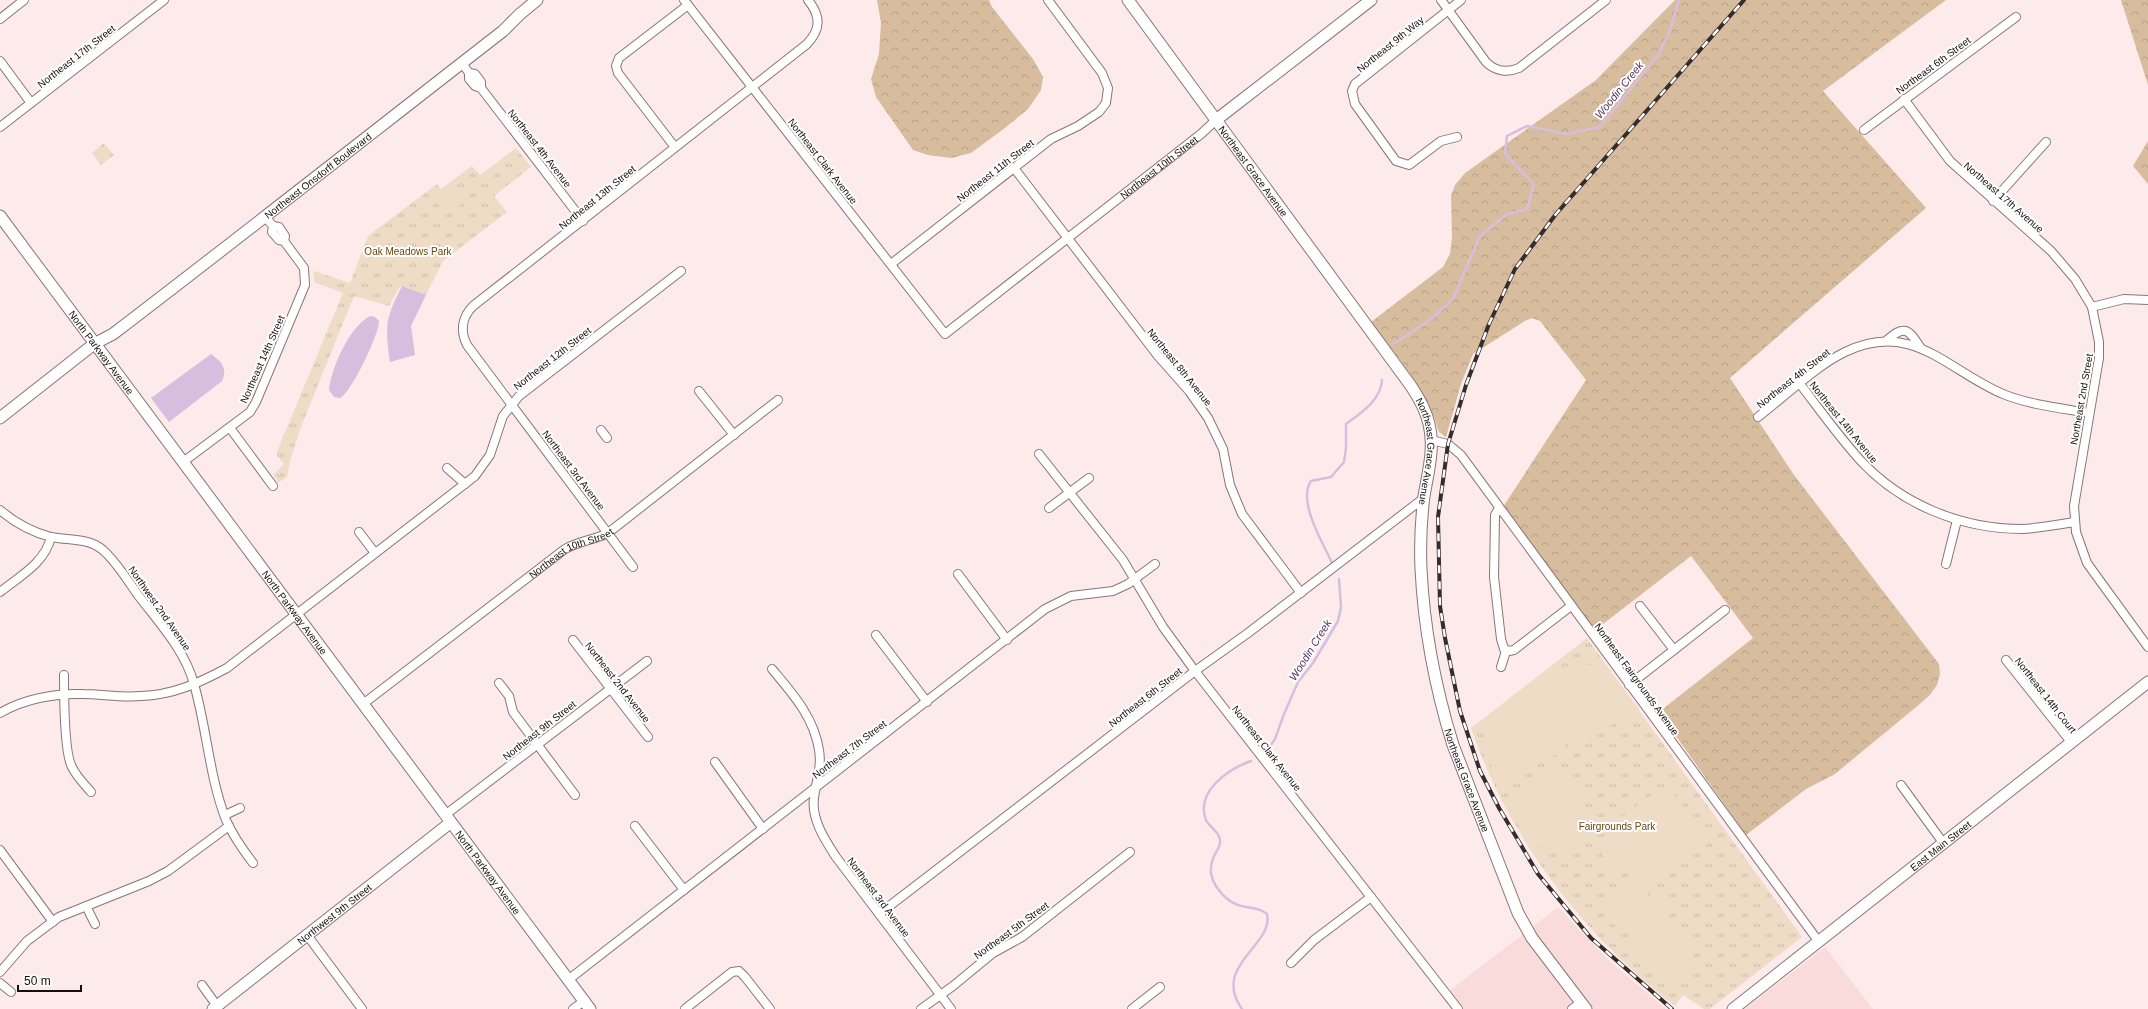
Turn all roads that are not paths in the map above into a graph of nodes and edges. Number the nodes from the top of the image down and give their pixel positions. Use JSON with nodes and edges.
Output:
{"nodes":[{"id":1,"x":24,"y":0,"type":"edge"},
{"id":2,"x":164,"y":0,"type":"edge"},
{"id":3,"x":537,"y":0,"type":"edge"},
{"id":4,"x":808,"y":0,"type":"edge"},
{"id":5,"x":1048,"y":0,"type":"edge"},
{"id":6,"x":1128,"y":0,"type":"edge"},
{"id":7,"x":1371,"y":0,"type":"edge"},
{"id":8,"x":1441,"y":0,"type":"edge"},
{"id":9,"x":1461,"y":0,"type":"edge"},
{"id":10,"x":1606,"y":0,"type":"edge"},
{"id":11,"x":686,"y":2,"type":"edge"},
{"id":12,"x":1448,"y":10,"type":"junction"},
{"id":13,"x":2016,"y":17,"type":"dead end"},
{"id":14,"x":0,"y":19,"type":"edge"},
{"id":15,"x":0,"y":61,"type":"edge"},
{"id":16,"x":462,"y":63,"type":"junction"},
{"id":17,"x":751,"y":87,"type":"junction"},
{"id":18,"x":1904,"y":99,"type":"junction"},
{"id":19,"x":31,"y":103,"type":"junction"},
{"id":20,"x":1216,"y":120,"type":"junction"},
{"id":21,"x":0,"y":127,"type":"edge"},
{"id":22,"x":1864,"y":130,"type":"dead end"},
{"id":23,"x":1457,"y":137,"type":"dead end"},
{"id":24,"x":2046,"y":142,"type":"dead end"},
{"id":25,"x":674,"y":146,"type":"junction"},
{"id":26,"x":1014,"y":168,"type":"junction"},
{"id":27,"x":1993,"y":201,"type":"junction"},
{"id":28,"x":0,"y":216,"type":"edge"},
{"id":29,"x":583,"y":221,"type":"junction"},
{"id":30,"x":269,"y":222,"type":"junction"},
{"id":31,"x":1068,"y":238,"type":"junction"},
{"id":32,"x":891,"y":264,"type":"junction"},
{"id":33,"x":681,"y":271,"type":"dead end"},
{"id":34,"x":2148,"y":300,"type":"edge"},
{"id":35,"x":2092,"y":307,"type":"junction"},
{"id":36,"x":945,"y":334,"type":"joint"},
{"id":37,"x":1886,"y":342,"type":"junction"},
{"id":38,"x":94,"y":344,"type":"junction"},
{"id":39,"x":1920,"y":347,"type":"junction"},
{"id":40,"x":1800,"y":384,"type":"junction"},
{"id":41,"x":699,"y":391,"type":"dead end"},
{"id":42,"x":778,"y":400,"type":"dead end"},
{"id":43,"x":511,"y":404,"type":"junction"},
{"id":44,"x":2089,"y":413,"type":"junction"},
{"id":45,"x":1758,"y":417,"type":"dead end"},
{"id":46,"x":0,"y":418,"type":"edge"},
{"id":47,"x":230,"y":428,"type":"junction"},
{"id":48,"x":601,"y":430,"type":"dead end"},
{"id":49,"x":734,"y":435,"type":"junction"},
{"id":50,"x":607,"y":438,"type":"dead end"},
{"id":51,"x":1431,"y":440,"type":"junction"},
{"id":52,"x":1039,"y":454,"type":"dead end"},
{"id":53,"x":183,"y":462,"type":"junction"},
{"id":54,"x":447,"y":468,"type":"dead end"},
{"id":55,"x":1089,"y":478,"type":"dead end"},
{"id":56,"x":465,"y":484,"type":"junction"},
{"id":57,"x":273,"y":486,"type":"dead end"},
{"id":58,"x":1070,"y":493,"type":"junction"},
{"id":59,"x":1424,"y":498,"type":"junction"},
{"id":60,"x":1049,"y":508,"type":"dead end"},
{"id":61,"x":1499,"y":508,"type":"junction"},
{"id":62,"x":0,"y":510,"type":"edge"},
{"id":63,"x":1957,"y":520,"type":"junction"},
{"id":64,"x":2074,"y":522,"type":"junction"},
{"id":65,"x":359,"y":532,"type":"dead end"},
{"id":66,"x":608,"y":532,"type":"junction"},
{"id":67,"x":51,"y":537,"type":"junction"},
{"id":68,"x":375,"y":553,"type":"junction"},
{"id":69,"x":1155,"y":564,"type":"dead end"},
{"id":70,"x":1946,"y":564,"type":"dead end"},
{"id":71,"x":633,"y":567,"type":"dead end"},
{"id":72,"x":958,"y":574,"type":"dead end"},
{"id":73,"x":1135,"y":578,"type":"junction"},
{"id":74,"x":0,"y":592,"type":"edge"},
{"id":75,"x":1301,"y":593,"type":"junction"},
{"id":76,"x":1571,"y":606,"type":"junction"},
{"id":77,"x":1640,"y":606,"type":"dead end"},
{"id":78,"x":1726,"y":610,"type":"dead end"},
{"id":79,"x":297,"y":614,"type":"junction"},
{"id":80,"x":876,"y":635,"type":"dead end"},
{"id":81,"x":573,"y":640,"type":"dead end"},
{"id":82,"x":1007,"y":640,"type":"junction"},
{"id":83,"x":2148,"y":647,"type":"edge"},
{"id":84,"x":1674,"y":650,"type":"junction"},
{"id":85,"x":1506,"y":651,"type":"junction"},
{"id":86,"x":647,"y":660,"type":"dead end"},
{"id":87,"x":2006,"y":660,"type":"dead end"},
{"id":88,"x":1501,"y":667,"type":"dead end"},
{"id":89,"x":772,"y":669,"type":"dead end"},
{"id":90,"x":1195,"y":671,"type":"junction"},
{"id":91,"x":64,"y":675,"type":"dead end"},
{"id":92,"x":2148,"y":682,"type":"edge"},
{"id":93,"x":499,"y":683,"type":"dead end"},
{"id":94,"x":194,"y":685,"type":"junction"},
{"id":95,"x":1629,"y":685,"type":"junction"},
{"id":96,"x":610,"y":688,"type":"junction"},
{"id":97,"x":64,"y":695,"type":"junction"},
{"id":98,"x":927,"y":702,"type":"junction"},
{"id":99,"x":363,"y":704,"type":"junction"},
{"id":100,"x":0,"y":713,"type":"edge"},
{"id":101,"x":648,"y":737,"type":"dead end"},
{"id":102,"x":2071,"y":742,"type":"junction"},
{"id":103,"x":537,"y":744,"type":"junction"},
{"id":104,"x":715,"y":762,"type":"dead end"},
{"id":105,"x":1901,"y":785,"type":"dead end"},
{"id":106,"x":816,"y":786,"type":"junction"},
{"id":107,"x":91,"y":792,"type":"dead end"},
{"id":108,"x":575,"y":795,"type":"dead end"},
{"id":109,"x":240,"y":808,"type":"dead end"},
{"id":110,"x":225,"y":815,"type":"junction"},
{"id":111,"x":448,"y":819,"type":"junction"},
{"id":112,"x":229,"y":826,"type":"junction"},
{"id":113,"x":635,"y":826,"type":"dead end"},
{"id":114,"x":763,"y":829,"type":"junction"},
{"id":115,"x":1944,"y":844,"type":"junction"},
{"id":116,"x":0,"y":850,"type":"edge"},
{"id":117,"x":1130,"y":852,"type":"dead end"},
{"id":118,"x":253,"y":863,"type":"dead end"},
{"id":119,"x":684,"y":890,"type":"junction"},
{"id":120,"x":1371,"y":897,"type":"junction"},
{"id":121,"x":86,"y":906,"type":"junction"},
{"id":122,"x":879,"y":914,"type":"junction"},
{"id":123,"x":53,"y":922,"type":"junction"},
{"id":124,"x":94,"y":924,"type":"dead end"},
{"id":125,"x":307,"y":936,"type":"junction"},
{"id":126,"x":1819,"y":942,"type":"junction"},
{"id":127,"x":1292,"y":963,"type":"dead end"},
{"id":128,"x":0,"y":972,"type":"edge"},
{"id":129,"x":568,"y":980,"type":"junction"},
{"id":130,"x":0,"y":983,"type":"edge"},
{"id":131,"x":202,"y":985,"type":"dead end"},
{"id":132,"x":1160,"y":987,"type":"dead end"},
{"id":133,"x":11,"y":992,"type":"dead end"},
{"id":134,"x":941,"y":995,"type":"junction"},
{"id":135,"x":587,"y":1005,"type":"edge"},
{"id":136,"x":215,"y":1007,"type":"edge"},
{"id":137,"x":1579,"y":1007,"type":"edge"},
{"id":138,"x":362,"y":1009,"type":"edge"},
{"id":139,"x":574,"y":1009,"type":"edge"},
{"id":140,"x":685,"y":1009,"type":"edge"},
{"id":141,"x":770,"y":1009,"type":"edge"},
{"id":142,"x":921,"y":1009,"type":"edge"},
{"id":143,"x":951,"y":1009,"type":"edge"},
{"id":144,"x":1132,"y":1009,"type":"edge"},
{"id":145,"x":1458,"y":1009,"type":"edge"},
{"id":146,"x":1733,"y":1009,"type":"edge"}],
"edges":[{"from":1,"to":14,"type":"street"},
{"from":2,"to":19,"type":"street","name":"Northeast 17th Street"},
{"from":3,"to":16,"type":"street","name":"Northeast Onsdorff Boulevard"},
{"from":4,"to":17,"type":"street","name":"Northeast 13th Street"},
{"from":5,"to":26,"type":"street","name":"Northeast 11th Street"},
{"from":6,"to":20,"type":"street","name":"Northeast Grace Avenue"},
{"from":7,"to":20,"type":"street","name":"Northeast 10th Street"},
{"from":8,"to":12,"type":"street"},
{"from":9,"to":12,"type":"street","name":"Northeast 9th Way"},
{"from":10,"to":12,"type":"street"},
{"from":11,"to":17,"type":"street","name":"Northeast Clark Avenue"},
{"from":11,"to":25,"type":"street"},
{"from":12,"to":23,"type":"street","name":"Northeast 9th Way"},
{"from":13,"to":18,"type":"street","name":"Northeast 6th Street"},
{"from":15,"to":19,"type":"street"},
{"from":16,"to":29,"type":"street","name":"Northeast 4th Avenue"},
{"from":16,"to":30,"type":"street","name":"Northeast Onsdorff Boulevard"},
{"from":17,"to":25,"type":"street","name":"Northeast 13th Street"},
{"from":17,"to":32,"type":"street","name":"Northeast Clark Avenue"},
{"from":18,"to":22,"type":"street","name":"Northeast 6th Street"},
{"from":18,"to":27,"type":"street","name":"Northeast 17th Avenue"},
{"from":19,"to":21,"type":"street","name":"Northeast 17th Street"},
{"from":20,"to":31,"type":"street","name":"Northeast 10th Street"},
{"from":20,"to":51,"type":"street","name":"Northeast Grace Avenue"},
{"from":24,"to":27,"type":"street"},
{"from":25,"to":29,"type":"street","name":"Northeast 13th Street"},
{"from":26,"to":31,"type":"street","name":"Northeast 8th Avenue"},
{"from":26,"to":32,"type":"street","name":"Northeast 11th Street"},
{"from":27,"to":35,"type":"street","name":"Northeast 17th Avenue"},
{"from":28,"to":38,"type":"street","name":"North Parkway Avenue"},
{"from":29,"to":43,"type":"street","name":"Northeast 13th Street"},
{"from":30,"to":38,"type":"street","name":"Northeast Onsdorff Boulevard"},
{"from":30,"to":47,"type":"street","name":"Northeast 14th Street"},
{"from":31,"to":36,"type":"street","name":"Northeast 10th Street"},
{"from":31,"to":75,"type":"street","name":"Northeast 8th Avenue"},
{"from":32,"to":36,"type":"street","name":"Northeast Clark Avenue"},
{"from":33,"to":43,"type":"street","name":"Northeast 12th Street"},
{"from":34,"to":35,"type":"street"},
{"from":35,"to":44,"type":"street","name":"Northeast 2nd Street"},
{"from":37,"to":39,"type":"street","name":"Northeast 4th Street"},
{"from":37,"to":39,"type":"street"},
{"from":37,"to":40,"type":"street","name":"Northeast 4th Street"},
{"from":38,"to":46,"type":"street","name":"Northeast Onsdorff Boulevard"},
{"from":38,"to":53,"type":"street","name":"North Parkway Avenue"},
{"from":39,"to":44,"type":"street"},
{"from":40,"to":45,"type":"street","name":"Northeast 4th Street"},
{"from":40,"to":63,"type":"street","name":"Northeast 14th Avenue"},
{"from":41,"to":49,"type":"street"},
{"from":42,"to":49,"type":"street","name":"Northeast 10th Street"},
{"from":43,"to":56,"type":"street","name":"Northeast 12th Street"},
{"from":43,"to":66,"type":"street","name":"Northeast 3rd Avenue"},
{"from":44,"to":64,"type":"street","name":"Northeast 2nd Street"},
{"from":47,"to":53,"type":"street","name":"Northeast 14th Street"},
{"from":47,"to":57,"type":"street"},
{"from":48,"to":50,"type":"street"},
{"from":49,"to":66,"type":"street","name":"Northeast 10th Street"},
{"from":51,"to":59,"type":"street","name":"Northeast Grace Avenue"},
{"from":51,"to":61,"type":"street","name":"Northeast Fairgrounds Avenue"},
{"from":52,"to":58,"type":"street","name":"Northeast Clark Avenue"},
{"from":53,"to":79,"type":"street","name":"North Parkway Avenue"},
{"from":54,"to":56,"type":"street"},
{"from":55,"to":58,"type":"street"},
{"from":56,"to":68,"type":"street","name":"Northeast 12th Street"},
{"from":58,"to":60,"type":"street"},
{"from":58,"to":73,"type":"street","name":"Northeast Clark Avenue"},
{"from":59,"to":75,"type":"street","name":"Northeast 6th Street"},
{"from":59,"to":137,"type":"street","name":"Northeast Grace Avenue"},
{"from":61,"to":76,"type":"street","name":"Northeast Fairgrounds Avenue"},
{"from":61,"to":85,"type":"street"},
{"from":62,"to":67,"type":"street","name":"Northwest 2nd Avenue"},
{"from":63,"to":64,"type":"street","name":"Northeast 14th Avenue"},
{"from":63,"to":70,"type":"street"},
{"from":64,"to":83,"type":"street"},
{"from":65,"to":68,"type":"street"},
{"from":66,"to":71,"type":"street","name":"Northeast 3rd Avenue"},
{"from":66,"to":99,"type":"street","name":"Northeast 10th Street"},
{"from":67,"to":74,"type":"street"},
{"from":67,"to":94,"type":"street","name":"Northwest 2nd Avenue"},
{"from":68,"to":79,"type":"street","name":"Northeast 12th Street"},
{"from":69,"to":73,"type":"street","name":"Northeast 7th Street"},
{"from":72,"to":82,"type":"street"},
{"from":73,"to":82,"type":"street","name":"Northeast 7th Street"},
{"from":73,"to":90,"type":"street","name":"Northeast Clark Avenue"},
{"from":75,"to":90,"type":"street","name":"Northeast 6th Street"},
{"from":76,"to":85,"type":"street"},
{"from":76,"to":95,"type":"street","name":"Northeast Fairgrounds Avenue"},
{"from":77,"to":84,"type":"street"},
{"from":78,"to":84,"type":"street"},
{"from":79,"to":94,"type":"street","name":"Northeast 12th Street"},
{"from":79,"to":99,"type":"street","name":"North Parkway Avenue"},
{"from":80,"to":98,"type":"street"},
{"from":81,"to":96,"type":"street","name":"Northeast 2nd Avenue"},
{"from":82,"to":98,"type":"street","name":"Northeast 7th Street"},
{"from":84,"to":95,"type":"street"},
{"from":85,"to":88,"type":"street"},
{"from":86,"to":96,"type":"street","name":"Northeast 9th Street"},
{"from":87,"to":102,"type":"street","name":"Northeast 14th Court"},
{"from":89,"to":106,"type":"street","name":"Northeast 3rd Avenue"},
{"from":90,"to":120,"type":"street","name":"Northeast Clark Avenue"},
{"from":90,"to":122,"type":"street","name":"Northeast 6th Street"},
{"from":91,"to":97,"type":"street"},
{"from":92,"to":102,"type":"street","name":"East Main Street"},
{"from":93,"to":103,"type":"street"},
{"from":94,"to":97,"type":"street","name":"Northeast 12th Street"},
{"from":94,"to":110,"type":"street","name":"Northwest 2nd Avenue"},
{"from":95,"to":126,"type":"street","name":"Northeast Fairgrounds Avenue"},
{"from":96,"to":101,"type":"street","name":"Northeast 2nd Avenue"},
{"from":96,"to":103,"type":"street","name":"Northeast 9th Street"},
{"from":97,"to":100,"type":"street","name":"Northeast 12th Street"},
{"from":97,"to":107,"type":"street"},
{"from":98,"to":106,"type":"street","name":"Northeast 7th Street"},
{"from":99,"to":111,"type":"street","name":"North Parkway Avenue"},
{"from":102,"to":115,"type":"street","name":"East Main Street"},
{"from":103,"to":108,"type":"street"},
{"from":103,"to":111,"type":"street","name":"Northeast 9th Street"},
{"from":104,"to":114,"type":"street"},
{"from":105,"to":115,"type":"street"},
{"from":106,"to":114,"type":"street","name":"Northeast 7th Street"},
{"from":106,"to":122,"type":"street","name":"Northeast 3rd Avenue"},
{"from":109,"to":110,"type":"street"},
{"from":110,"to":112,"type":"street","name":"Northwest 2nd Avenue"},
{"from":111,"to":125,"type":"street","name":"Northwest 9th Street"},
{"from":111,"to":129,"type":"street","name":"North Parkway Avenue"},
{"from":112,"to":118,"type":"street","name":"Northwest 2nd Avenue"},
{"from":112,"to":121,"type":"street"},
{"from":113,"to":119,"type":"street"},
{"from":114,"to":119,"type":"street","name":"Northeast 7th Street"},
{"from":115,"to":126,"type":"street","name":"East Main Street"},
{"from":116,"to":123,"type":"street"},
{"from":117,"to":134,"type":"street","name":"Northeast 5th Street"},
{"from":119,"to":129,"type":"street","name":"Northeast 7th Street"},
{"from":120,"to":127,"type":"street"},
{"from":120,"to":145,"type":"street","name":"Northeast Clark Avenue"},
{"from":121,"to":123,"type":"street"},
{"from":121,"to":124,"type":"street"},
{"from":122,"to":134,"type":"street","name":"Northeast 3rd Avenue"},
{"from":123,"to":128,"type":"street"},
{"from":125,"to":136,"type":"street","name":"Northwest 9th Street"},
{"from":125,"to":138,"type":"street"},
{"from":126,"to":146,"type":"street","name":"East Main Street"},
{"from":129,"to":135,"type":"street","name":"North Parkway Avenue"},
{"from":130,"to":133,"type":"street"},
{"from":131,"to":136,"type":"street","name":"Northwest 9th Street"},
{"from":132,"to":144,"type":"street"},
{"from":134,"to":142,"type":"street","name":"Northeast 5th Street"},
{"from":134,"to":143,"type":"street","name":"Northeast 3rd Avenue"},
{"from":135,"to":139,"type":"street"},
{"from":140,"to":141,"type":"street"}]}
